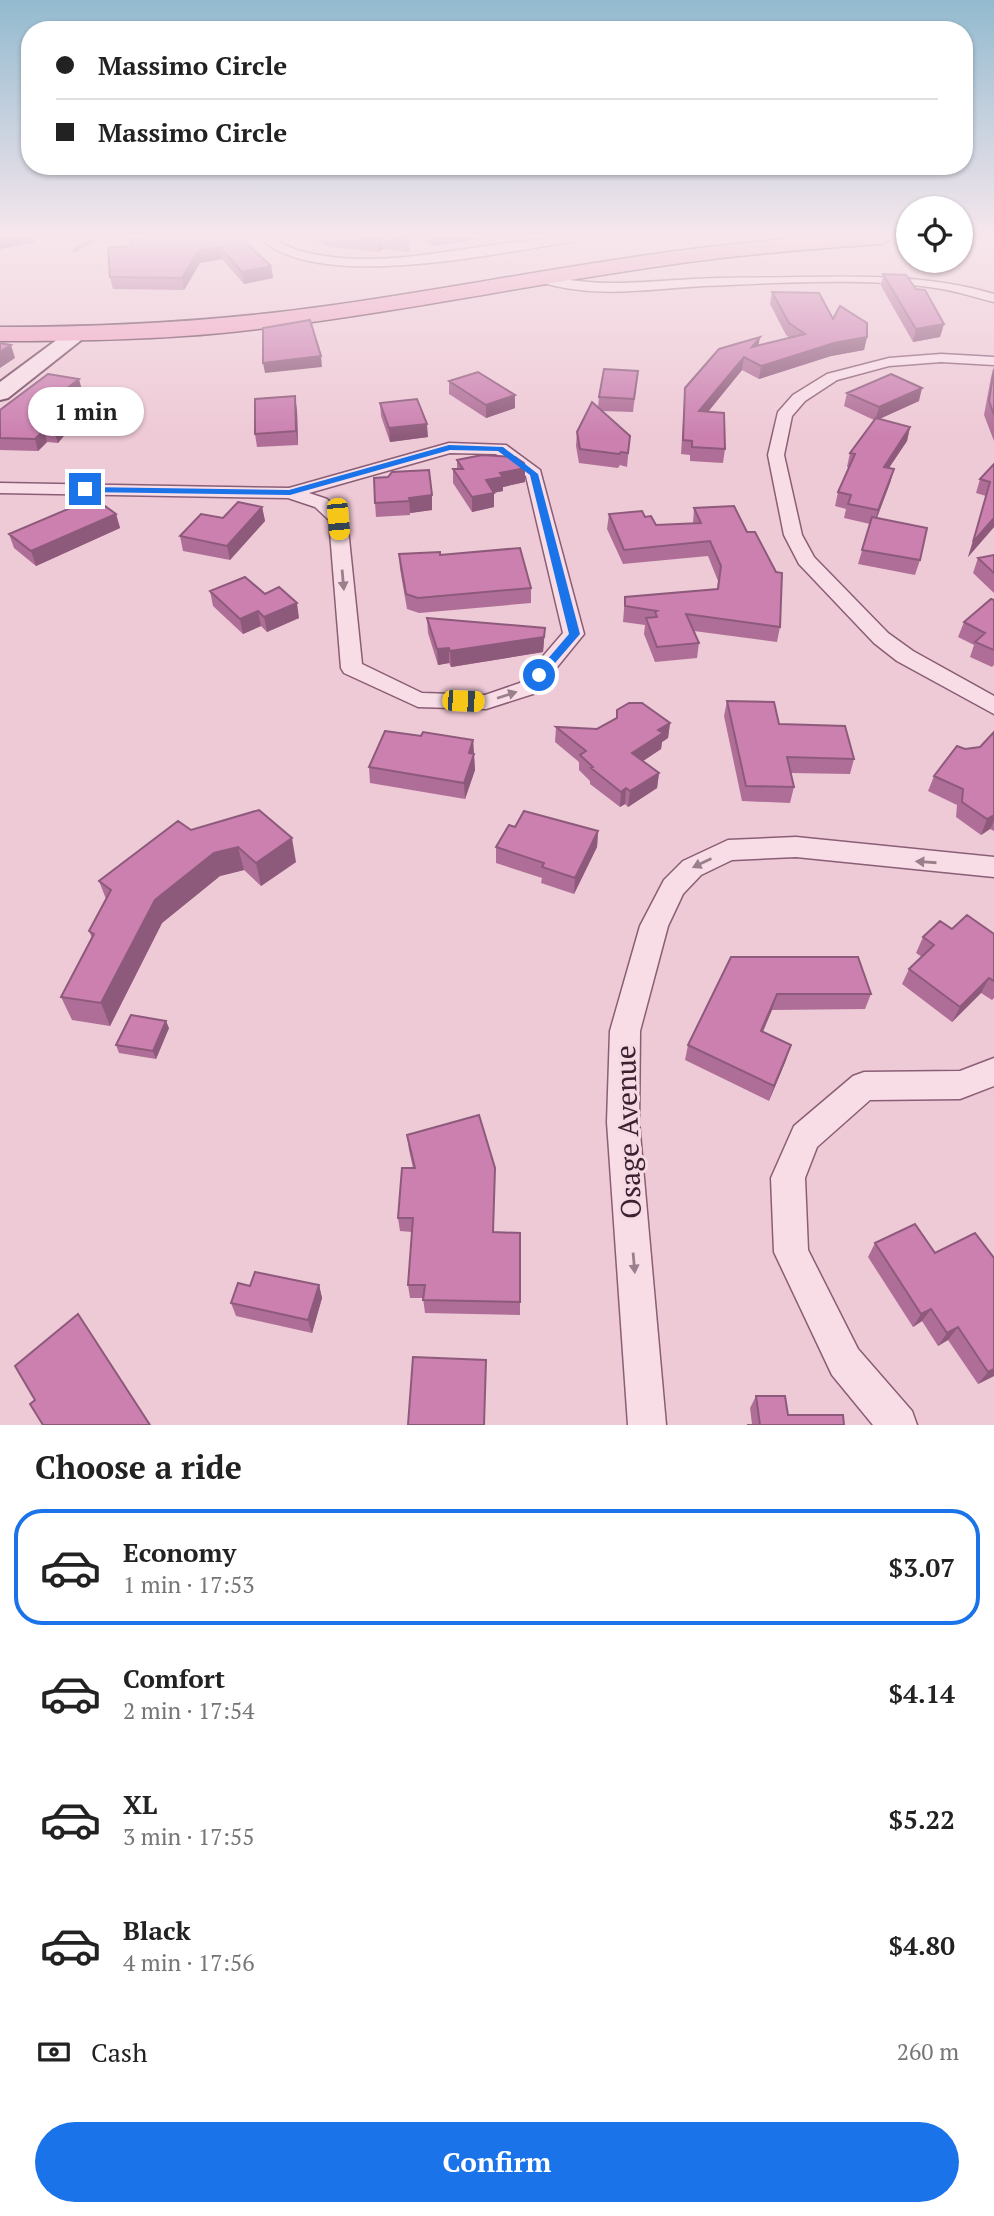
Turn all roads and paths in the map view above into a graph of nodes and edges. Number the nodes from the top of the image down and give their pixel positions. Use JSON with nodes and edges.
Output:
{"nodes":[{"id":1,"x":264,"y":304,"type":"edge"},
{"id":2,"x":371,"y":304,"type":"edge"},
{"id":3,"x":92,"y":320,"type":"junction"},
{"id":4,"x":2,"y":324,"type":"edge"},
{"id":5,"x":73,"y":337,"type":"junction"},
{"id":6,"x":994,"y":362,"type":"edge"},
{"id":7,"x":0,"y":393,"type":"edge"},
{"id":8,"x":0,"y":488,"type":"edge"},
{"id":9,"x":290,"y":493,"type":"junction"},
{"id":10,"x":994,"y":706,"type":"edge"},
{"id":11,"x":994,"y":867,"type":"edge"},
{"id":12,"x":994,"y":1072,"type":"edge"},
{"id":13,"x":647,"y":1425,"type":"edge"},
{"id":14,"x":898,"y":1425,"type":"edge"}],
"edges":[{"from":1,"to":3,"type":"main road"},
{"from":2,"to":5,"type":"main road"},
{"from":3,"to":4,"type":"main road"},
{"from":3,"to":5,"type":"main road"},
{"from":4,"to":5,"type":"main road"},
{"from":5,"to":7,"type":"street"},
{"from":6,"to":10,"type":"street"},
{"from":8,"to":9,"type":"street"},
{"from":9,"to":9,"type":"street","one_way":true},
{"from":11,"to":13,"type":"street","name":"Osage Avenue","one_way":true},
{"from":12,"to":14,"type":"street"}]}
